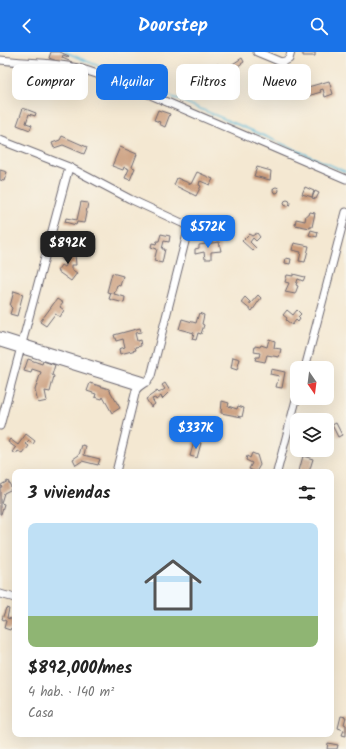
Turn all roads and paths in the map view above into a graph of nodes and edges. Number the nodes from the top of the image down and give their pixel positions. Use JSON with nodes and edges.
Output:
{"nodes":[{"id":1,"x":257,"y":52,"type":"edge"},
{"id":2,"x":291,"y":52,"type":"edge"},
{"id":3,"x":0,"y":60,"type":"edge"},
{"id":4,"x":0,"y":140,"type":"edge"},
{"id":5,"x":69,"y":167,"type":"junction"},
{"id":6,"x":346,"y":179,"type":"edge"},
{"id":7,"x":346,"y":212,"type":"edge"},
{"id":8,"x":0,"y":336,"type":"edge"},
{"id":9,"x":0,"y":343,"type":"edge"},
{"id":10,"x":20,"y":346,"type":"junction"},
{"id":11,"x":306,"y":361,"type":"edge"},
{"id":12,"x":147,"y":382,"type":"junction"},
{"id":13,"x":138,"y":386,"type":"junction"},
{"id":14,"x":295,"y":405,"type":"edge"},
{"id":15,"x":0,"y":426,"type":"edge"},
{"id":16,"x":117,"y":469,"type":"edge"},
{"id":17,"x":277,"y":469,"type":"edge"},
{"id":18,"x":0,"y":594,"type":"edge"},
{"id":19,"x":12,"y":597,"type":"edge"}],
"edges":[{"from":1,"to":2,"type":"street"},
{"from":3,"to":6,"type":"street"},
{"from":4,"to":5,"type":"street"},
{"from":5,"to":10,"type":"street"},
{"from":5,"to":12,"type":"street"},
{"from":7,"to":11,"type":"street"},
{"from":8,"to":10,"type":"street"},
{"from":9,"to":10,"type":"street"},
{"from":10,"to":12,"type":"street"},
{"from":10,"to":13,"type":"street"},
{"from":10,"to":15,"type":"street"},
{"from":12,"to":13,"type":"street"},
{"from":13,"to":16,"type":"street"},
{"from":14,"to":17,"type":"street"},
{"from":18,"to":19,"type":"street"}]}
